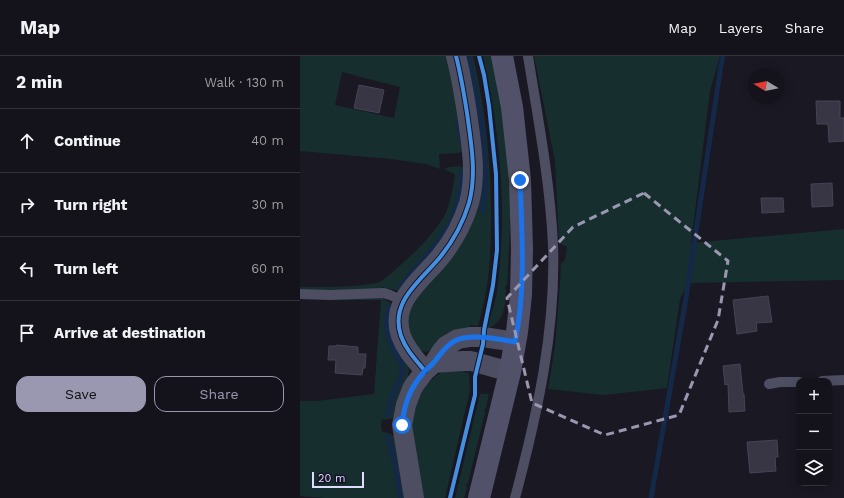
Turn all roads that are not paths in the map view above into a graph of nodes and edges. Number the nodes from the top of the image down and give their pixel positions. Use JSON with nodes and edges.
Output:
{"nodes":[{"id":1,"x":456,"y":56,"type":"edge"},
{"id":2,"x":502,"y":56,"type":"edge"},
{"id":3,"x":528,"y":56,"type":"edge"},
{"id":4,"x":300,"y":294,"type":"edge"},
{"id":5,"x":404,"y":301,"type":"junction"},
{"id":6,"x":515,"y":342,"type":"junction"},
{"id":7,"x":430,"y":367,"type":"junction"},
{"id":8,"x":510,"y":372,"type":"junction"},
{"id":9,"x":844,"y":380,"type":"edge"},
{"id":10,"x":832,"y":381,"type":"edge"},
{"id":11,"x":796,"y":382,"type":"edge"},
{"id":12,"x":769,"y":384,"type":"dead end"},
{"id":13,"x":414,"y":498,"type":"edge"},
{"id":14,"x":479,"y":498,"type":"edge"},
{"id":15,"x":515,"y":498,"type":"edge"}],
"edges":[{"from":1,"to":5,"type":"street"},
{"from":2,"to":6,"type":"main road"},
{"from":3,"to":15,"type":"lane"},
{"from":4,"to":5,"type":"lane"},
{"from":5,"to":7,"type":"street"},
{"from":6,"to":7,"type":"street"},
{"from":6,"to":8,"type":"main road"},
{"from":7,"to":8,"type":"street"},
{"from":7,"to":13,"type":"street"},
{"from":8,"to":14,"type":"main road"},
{"from":9,"to":10,"type":"lane"},
{"from":11,"to":12,"type":"lane"}]}
